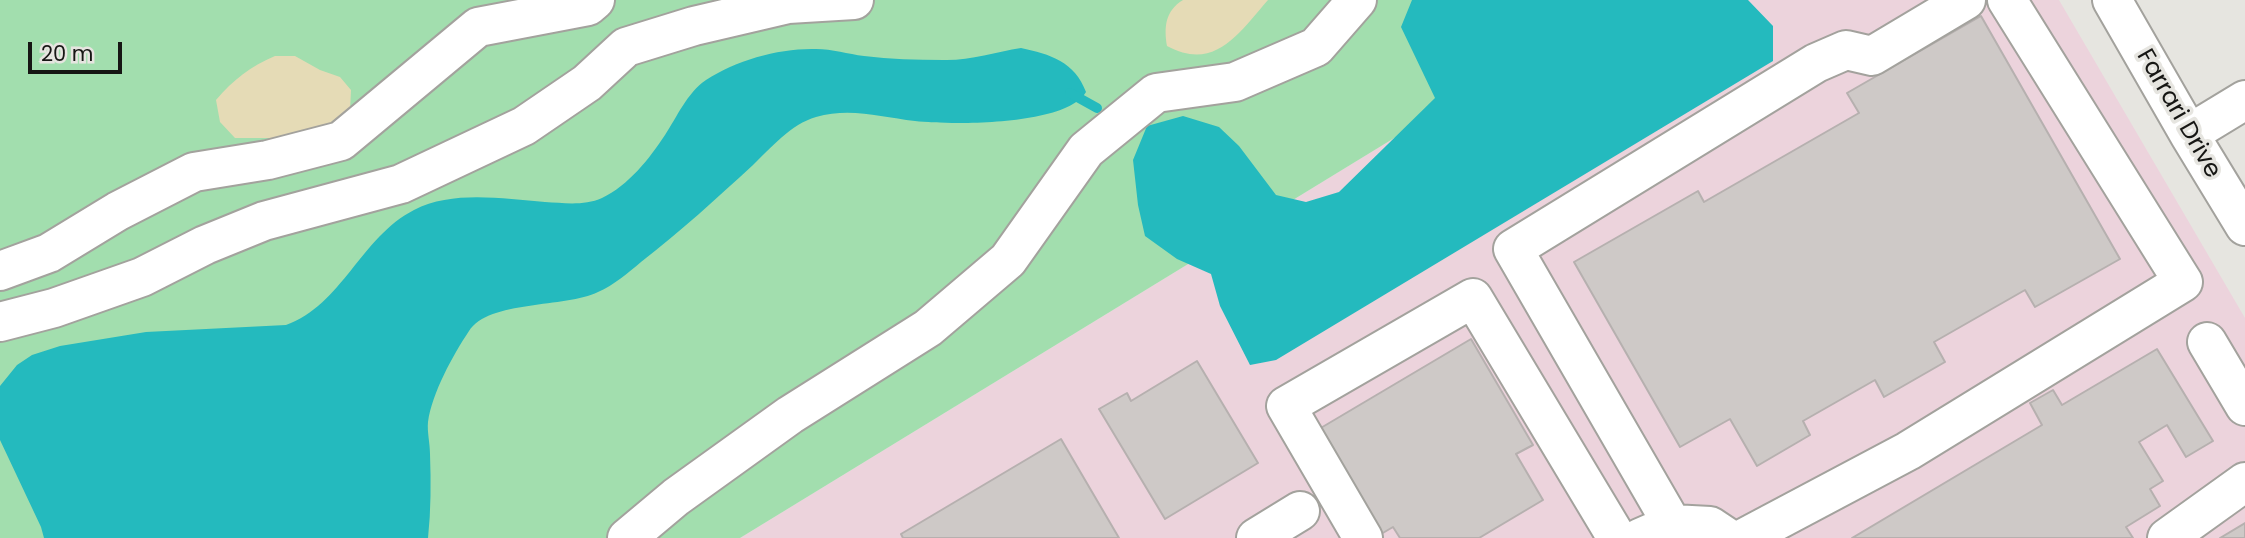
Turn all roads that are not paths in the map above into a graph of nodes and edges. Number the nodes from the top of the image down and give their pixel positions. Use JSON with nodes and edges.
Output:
{"nodes":[{"id":1,"x":595,"y":0,"type":"edge"},
{"id":2,"x":854,"y":0,"type":"edge"},
{"id":3,"x":1357,"y":0,"type":"edge"},
{"id":4,"x":1966,"y":0,"type":"edge"},
{"id":5,"x":2007,"y":0,"type":"edge"},
{"id":6,"x":2112,"y":0,"type":"edge"},
{"id":7,"x":2245,"y":100,"type":"edge"},
{"id":8,"x":2189,"y":134,"type":"junction"},
{"id":9,"x":2245,"y":226,"type":"edge"},
{"id":10,"x":0,"y":271,"type":"edge"},
{"id":11,"x":0,"y":322,"type":"edge"},
{"id":12,"x":2207,"y":342,"type":"dead end"},
{"id":13,"x":2245,"y":406,"type":"edge"},
{"id":14,"x":2245,"y":482,"type":"edge"},
{"id":15,"x":1300,"y":511,"type":"dead end"},
{"id":16,"x":1656,"y":531,"type":"edge"},
{"id":17,"x":627,"y":538,"type":"edge"},
{"id":18,"x":1256,"y":538,"type":"edge"},
{"id":19,"x":1363,"y":538,"type":"edge"},
{"id":20,"x":1617,"y":538,"type":"edge"},
{"id":21,"x":1728,"y":538,"type":"edge"},
{"id":22,"x":1744,"y":538,"type":"edge"},
{"id":23,"x":2166,"y":538,"type":"edge"}],
"edges":[{"from":1,"to":10,"type":"street"},
{"from":2,"to":11,"type":"street"},
{"from":3,"to":17,"type":"street"},
{"from":4,"to":16,"type":"street"},
{"from":5,"to":22,"type":"street"},
{"from":6,"to":8,"type":"street","name":"Farrari Drive"},
{"from":7,"to":8,"type":"street"},
{"from":8,"to":9,"type":"street","name":"Farrari Drive"},
{"from":12,"to":13,"type":"street"},
{"from":14,"to":23,"type":"street"},
{"from":15,"to":18,"type":"street"},
{"from":16,"to":21,"type":"street"},
{"from":19,"to":20,"type":"street"}]}
